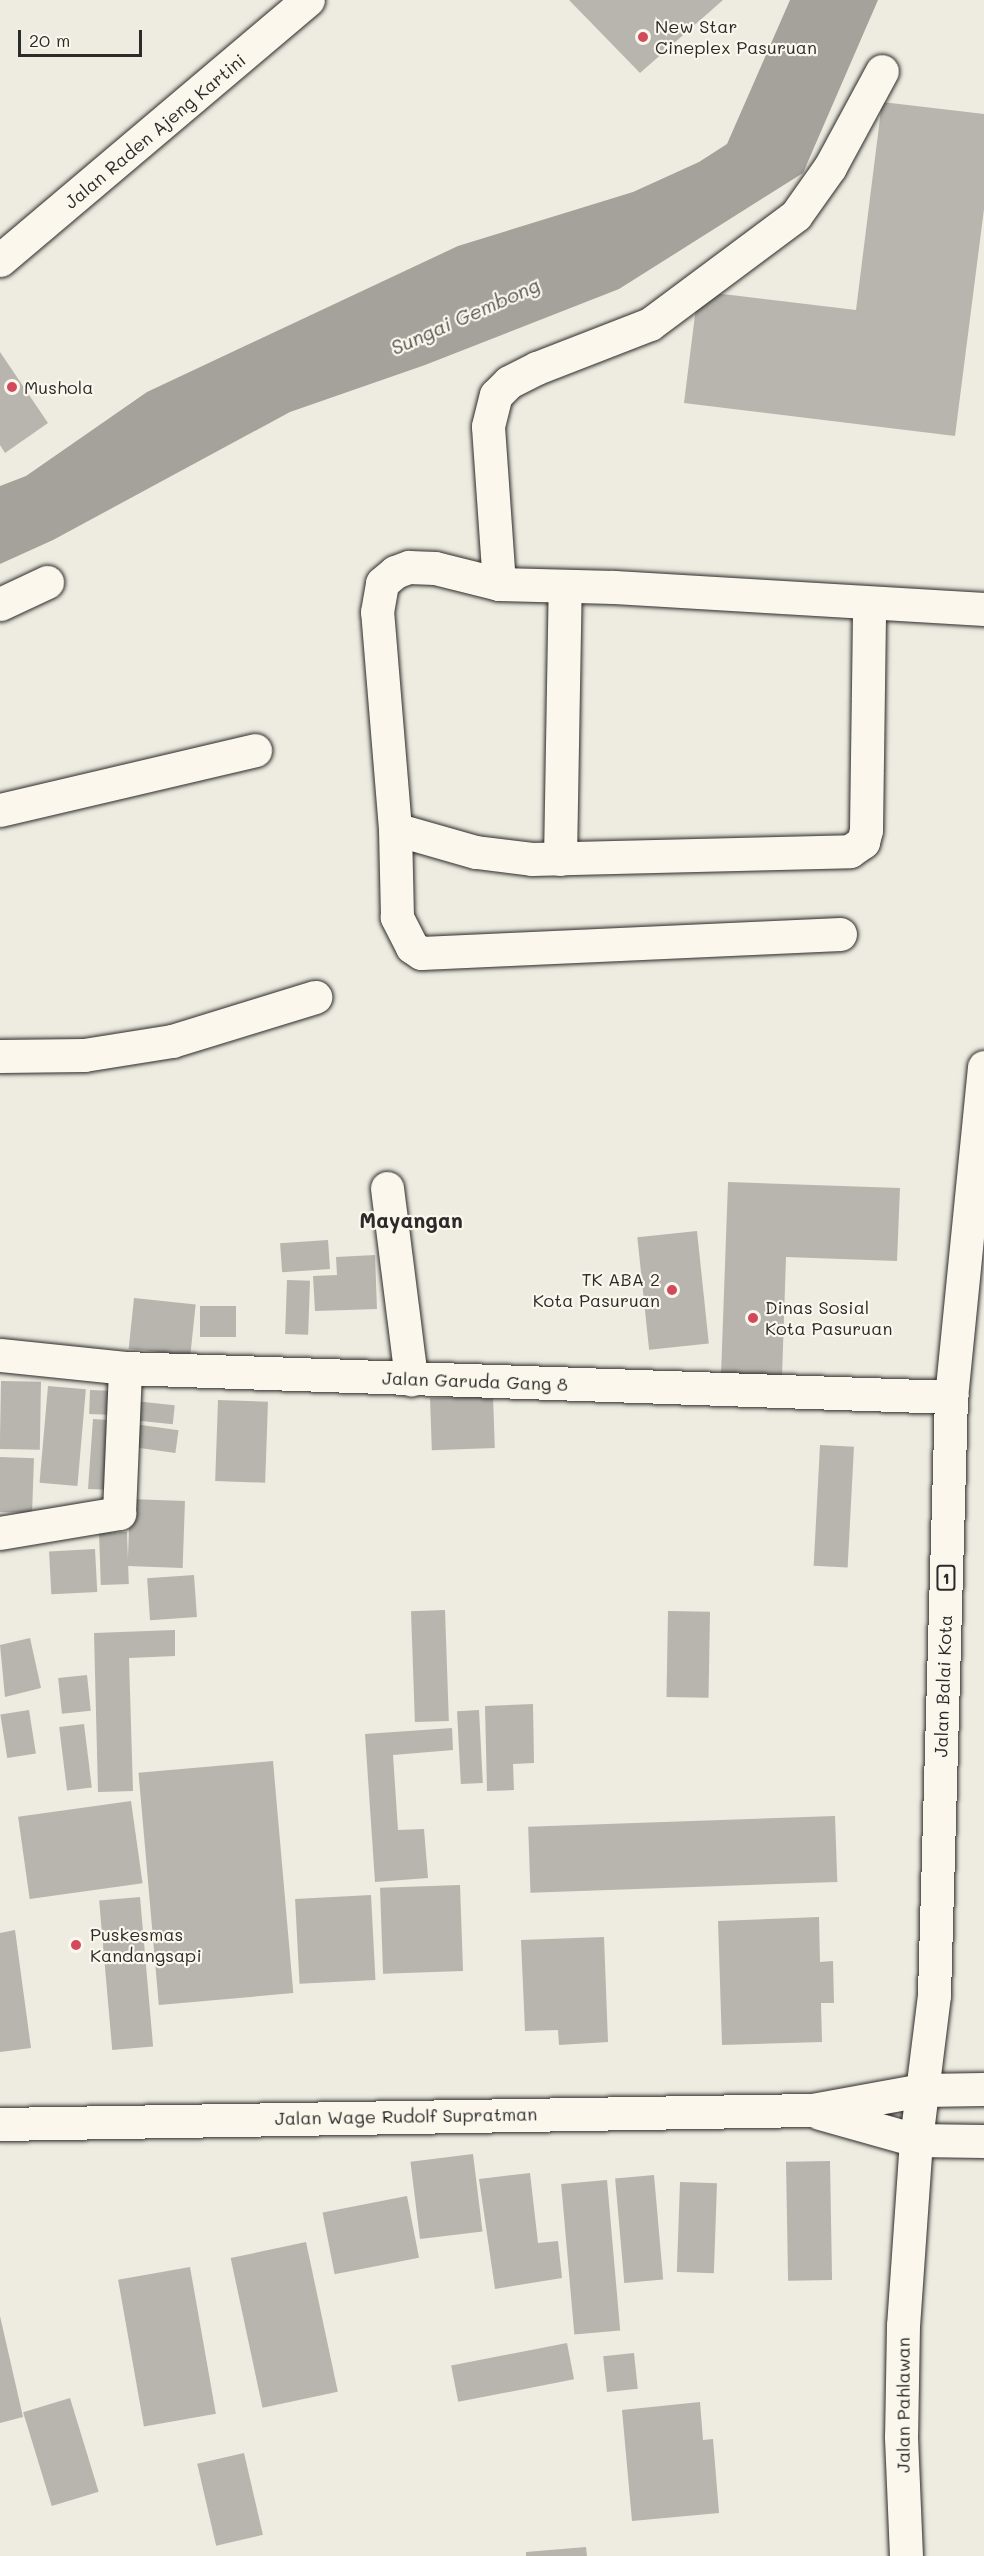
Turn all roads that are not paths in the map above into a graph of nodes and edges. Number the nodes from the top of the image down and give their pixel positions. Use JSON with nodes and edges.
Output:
{"nodes":[{"id":1,"x":308,"y":0,"type":"edge"},
{"id":2,"x":882,"y":71,"type":"dead end"},
{"id":3,"x":0,"y":260,"type":"edge"},
{"id":4,"x":47,"y":582,"type":"dead end"},
{"id":5,"x":499,"y":584,"type":"junction"},
{"id":6,"x":566,"y":586,"type":"junction"},
{"id":7,"x":869,"y":603,"type":"junction"},
{"id":8,"x":0,"y":604,"type":"edge"},
{"id":9,"x":984,"y":609,"type":"edge"},
{"id":10,"x":255,"y":750,"type":"dead end"},
{"id":11,"x":0,"y":810,"type":"edge"},
{"id":12,"x":395,"y":829,"type":"junction"},
{"id":13,"x":560,"y":859,"type":"junction"},
{"id":14,"x":840,"y":934,"type":"dead end"},
{"id":15,"x":315,"y":997,"type":"dead end"},
{"id":16,"x":0,"y":1056,"type":"edge"},
{"id":17,"x":984,"y":1073,"type":"edge"},
{"id":18,"x":387,"y":1188,"type":"dead end"},
{"id":19,"x":0,"y":1355,"type":"edge"},
{"id":20,"x":125,"y":1368,"type":"junction"},
{"id":21,"x":411,"y":1379,"type":"junction"},
{"id":22,"x":951,"y":1397,"type":"junction"},
{"id":23,"x":0,"y":1533,"type":"edge"},
{"id":24,"x":984,"y":2089,"type":"edge"},
{"id":25,"x":922,"y":2090,"type":"junction"},
{"id":26,"x":812,"y":2110,"type":"junction"},
{"id":27,"x":0,"y":2124,"type":"edge"},
{"id":28,"x":916,"y":2140,"type":"junction"},
{"id":29,"x":984,"y":2141,"type":"edge"},
{"id":30,"x":906,"y":2556,"type":"edge"}],
"edges":[{"from":1,"to":3,"type":"main road","name":"Jalan Raden Ajeng Kartini"},
{"from":2,"to":5,"type":"main road"},
{"from":4,"to":8,"type":"main road"},
{"from":5,"to":6,"type":"main road"},
{"from":5,"to":12,"type":"main road"},
{"from":6,"to":7,"type":"main road"},
{"from":6,"to":13,"type":"main road"},
{"from":7,"to":9,"type":"main road"},
{"from":7,"to":13,"type":"main road"},
{"from":10,"to":11,"type":"main road"},
{"from":12,"to":13,"type":"main road"},
{"from":12,"to":14,"type":"main road"},
{"from":15,"to":16,"type":"main road"},
{"from":17,"to":22,"type":"main road","name":"Jalan Balai Kota","number":"1"},
{"from":18,"to":21,"type":"main road"},
{"from":19,"to":20,"type":"main road","name":"Jalan Garuda Gang 8"},
{"from":20,"to":21,"type":"main road","name":"Jalan Garuda Gang 8"},
{"from":20,"to":23,"type":"main road"},
{"from":21,"to":22,"type":"main road","name":"Jalan Garuda Gang 8"},
{"from":22,"to":25,"type":"main road","name":"Jalan Balai Kota","number":"1"},
{"from":24,"to":25,"type":"main road"},
{"from":25,"to":26,"type":"main road"},
{"from":25,"to":28,"type":"main road","number":"1"},
{"from":26,"to":27,"type":"main road","name":"Jalan Wage Rudolf Supratman"},
{"from":26,"to":28,"type":"main road"},
{"from":28,"to":29,"type":"main road"},
{"from":28,"to":30,"type":"main road","name":"Jalan Pahlawan"}]}
